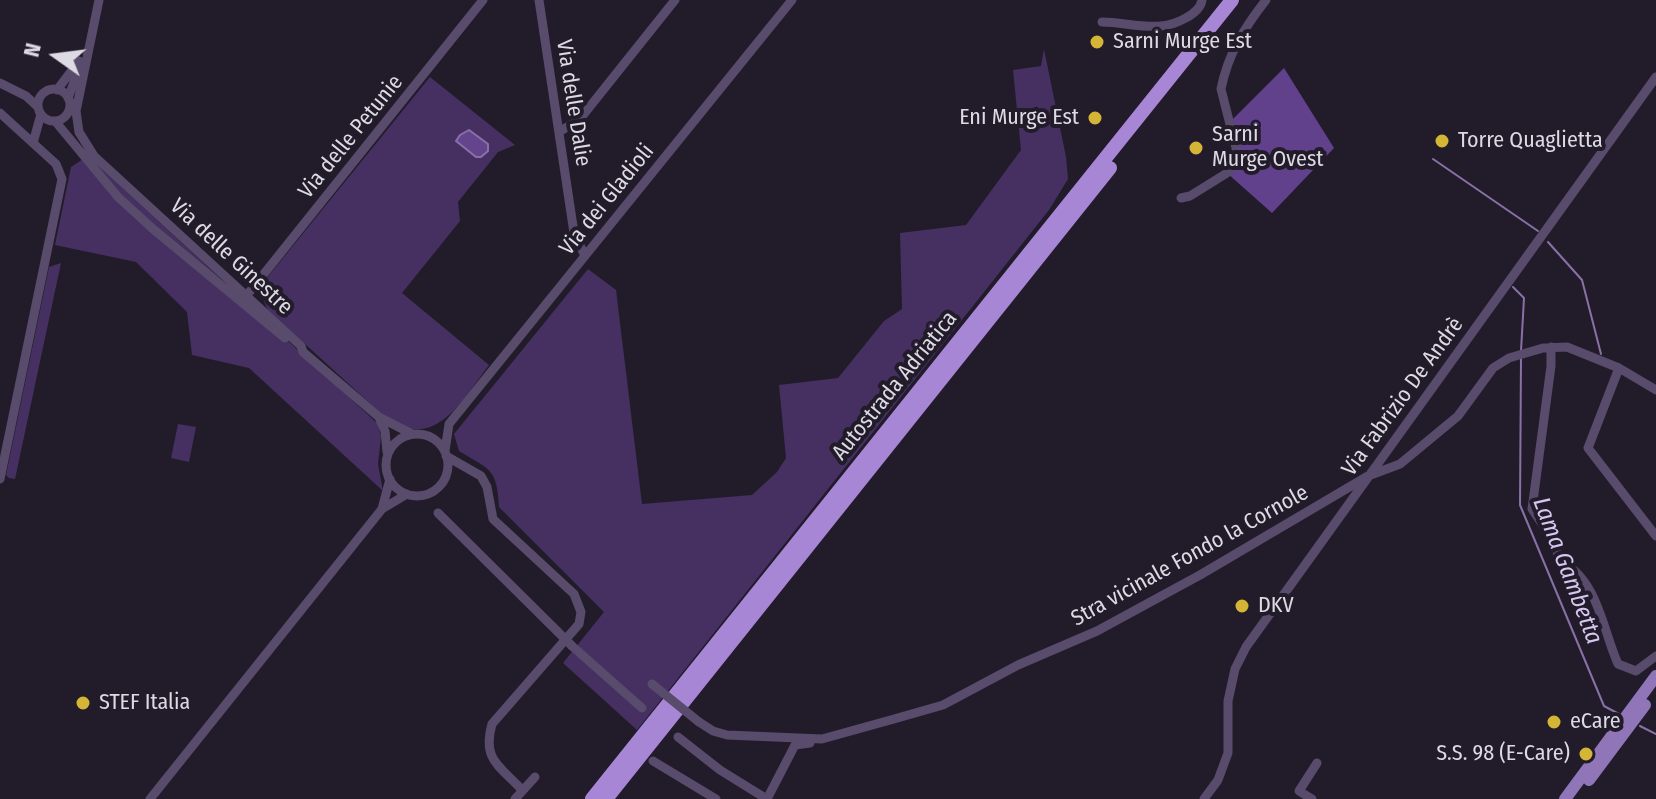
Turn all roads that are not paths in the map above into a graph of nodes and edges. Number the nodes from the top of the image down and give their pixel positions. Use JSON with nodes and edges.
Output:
{"nodes":[{"id":1,"x":483,"y":0,"type":"edge"},
{"id":2,"x":539,"y":0,"type":"edge"},
{"id":3,"x":675,"y":0,"type":"edge"},
{"id":4,"x":792,"y":0,"type":"edge"},
{"id":5,"x":1202,"y":0,"type":"edge"},
{"id":6,"x":1232,"y":0,"type":"edge"},
{"id":7,"x":1245,"y":0,"type":"edge"},
{"id":8,"x":1266,"y":0,"type":"edge"},
{"id":9,"x":98,"y":4,"type":"edge"},
{"id":10,"x":1102,"y":22,"type":"dead end"},
{"id":11,"x":84,"y":56,"type":"junction"},
{"id":12,"x":1656,"y":77,"type":"edge"},
{"id":13,"x":0,"y":83,"type":"edge"},
{"id":14,"x":57,"y":90,"type":"junction"},
{"id":15,"x":43,"y":94,"type":"junction"},
{"id":16,"x":26,"y":96,"type":"junction"},
{"id":17,"x":68,"y":98,"type":"junction"},
{"id":18,"x":72,"y":112,"type":"junction"},
{"id":19,"x":0,"y":113,"type":"edge"},
{"id":20,"x":46,"y":116,"type":"junction"},
{"id":21,"x":559,"y":132,"type":"junction"},
{"id":22,"x":33,"y":143,"type":"junction"},
{"id":23,"x":75,"y":143,"type":"junction"},
{"id":24,"x":1181,"y":198,"type":"dead end"},
{"id":25,"x":585,"y":256,"type":"junction"},
{"id":26,"x":247,"y":295,"type":"junction"},
{"id":27,"x":1551,"y":347,"type":"junction"},
{"id":28,"x":303,"y":352,"type":"junction"},
{"id":29,"x":1619,"y":368,"type":"junction"},
{"id":30,"x":1656,"y":390,"type":"edge"},
{"id":31,"x":379,"y":417,"type":"junction"},
{"id":32,"x":449,"y":424,"type":"junction"},
{"id":33,"x":412,"y":434,"type":"junction"},
{"id":34,"x":423,"y":435,"type":"junction"},
{"id":35,"x":445,"y":454,"type":"junction"},
{"id":36,"x":387,"y":456,"type":"junction"},
{"id":37,"x":468,"y":471,"type":"junction"},
{"id":38,"x":1368,"y":476,"type":"junction"},
{"id":39,"x":0,"y":479,"type":"edge"},
{"id":40,"x":390,"y":479,"type":"junction"},
{"id":41,"x":443,"y":481,"type":"junction"},
{"id":42,"x":407,"y":494,"type":"junction"},
{"id":43,"x":382,"y":509,"type":"junction"},
{"id":44,"x":438,"y":513,"type":"dead end"},
{"id":45,"x":1656,"y":536,"type":"edge"},
{"id":46,"x":1656,"y":656,"type":"edge"},
{"id":47,"x":1656,"y":676,"type":"edge"},
{"id":48,"x":652,"y":684,"type":"dead end"},
{"id":49,"x":1656,"y":690,"type":"edge"},
{"id":50,"x":642,"y":708,"type":"dead end"},
{"id":51,"x":678,"y":737,"type":"dead end"},
{"id":52,"x":822,"y":739,"type":"junction"},
{"id":53,"x":653,"y":761,"type":"dead end"},
{"id":54,"x":1317,"y":763,"type":"dead end"},
{"id":55,"x":535,"y":777,"type":"dead end"},
{"id":56,"x":522,"y":790,"type":"junction"},
{"id":57,"x":765,"y":798,"type":"edge"},
{"id":58,"x":150,"y":799,"type":"edge"},
{"id":59,"x":515,"y":799,"type":"edge"},
{"id":60,"x":592,"y":799,"type":"edge"},
{"id":61,"x":606,"y":799,"type":"edge"},
{"id":62,"x":716,"y":799,"type":"edge"},
{"id":63,"x":1204,"y":799,"type":"edge"},
{"id":64,"x":1312,"y":799,"type":"edge"},
{"id":65,"x":1565,"y":799,"type":"edge"},
{"id":66,"x":1575,"y":799,"type":"edge"}],
"edges":[{"from":1,"to":26,"type":"street","name":"Via delle Petunie"},
{"from":2,"to":21,"type":"street","name":"Via delle Dalie"},
{"from":3,"to":21,"type":"street"},
{"from":4,"to":25,"type":"street","name":"Via dei Gladioli"},
{"from":5,"to":10,"type":"street"},
{"from":6,"to":60,"type":"highway","name":"Autostrada Adriatica"},
{"from":7,"to":61,"type":"highway","name":"Autostrada Adriatica"},
{"from":8,"to":24,"type":"street"},
{"from":9,"to":11,"type":"street"},
{"from":9,"to":18,"type":"street"},
{"from":11,"to":14,"type":"street"},
{"from":11,"to":17,"type":"street"},
{"from":12,"to":38,"type":"street","name":"Via Fabrizio De Andrè"},
{"from":13,"to":16,"type":"street"},
{"from":14,"to":15,"type":"street"},
{"from":14,"to":17,"type":"street"},
{"from":15,"to":16,"type":"street"},
{"from":15,"to":20,"type":"street"},
{"from":16,"to":20,"type":"street"},
{"from":17,"to":18,"type":"street"},
{"from":18,"to":20,"type":"street"},
{"from":18,"to":23,"type":"street"},
{"from":18,"to":26,"type":"street","name":"Via delle Ginestre"},
{"from":19,"to":22,"type":"street"},
{"from":20,"to":22,"type":"street"},
{"from":20,"to":23,"type":"street"},
{"from":21,"to":25,"type":"street","name":"Via delle Dalie"},
{"from":22,"to":39,"type":"street"},
{"from":23,"to":28,"type":"street"},
{"from":25,"to":32,"type":"street","name":"Via dei Gladioli"},
{"from":26,"to":28,"type":"street","name":"Via delle Ginestre"},
{"from":27,"to":29,"type":"street","name":"Stra vicinale Fondo la Cornole"},
{"from":27,"to":38,"type":"street","name":"Stra vicinale Fondo la Cornole"},
{"from":27,"to":46,"type":"street"},
{"from":28,"to":31,"type":"street","name":"Via delle Ginestre"},
{"from":29,"to":30,"type":"street","name":"Stra vicinale Fondo la Cornole"},
{"from":29,"to":45,"type":"street"},
{"from":31,"to":33,"type":"street","name":"Via delle Ginestre"},
{"from":31,"to":36,"type":"street"},
{"from":32,"to":34,"type":"street","name":"Via dei Gladioli"},
{"from":32,"to":35,"type":"street"},
{"from":33,"to":34,"type":"street","name":"Via dei Gladioli"},
{"from":33,"to":36,"type":"street"},
{"from":34,"to":35,"type":"street"},
{"from":35,"to":37,"type":"street"},
{"from":35,"to":41,"type":"street"},
{"from":36,"to":40,"type":"street"},
{"from":37,"to":41,"type":"street"},
{"from":37,"to":56,"type":"street"},
{"from":38,"to":52,"type":"street","name":"Stra vicinale Fondo la Cornole"},
{"from":38,"to":63,"type":"street","name":"Via Fabrizio De Andrè"},
{"from":40,"to":42,"type":"street"},
{"from":40,"to":43,"type":"street"},
{"from":41,"to":42,"type":"street"},
{"from":42,"to":43,"type":"street"},
{"from":43,"to":58,"type":"street"},
{"from":44,"to":50,"type":"street","bridge":true},
{"from":47,"to":65,"type":"main road"},
{"from":48,"to":52,"type":"street","name":"Stra vicinale Fondo la Cornole","bridge":true},
{"from":49,"to":66,"type":"main road"},
{"from":51,"to":57,"type":"street"},
{"from":52,"to":57,"type":"street"},
{"from":53,"to":62,"type":"street"},
{"from":54,"to":64,"type":"street"},
{"from":55,"to":56,"type":"street"},
{"from":56,"to":59,"type":"street"}]}
